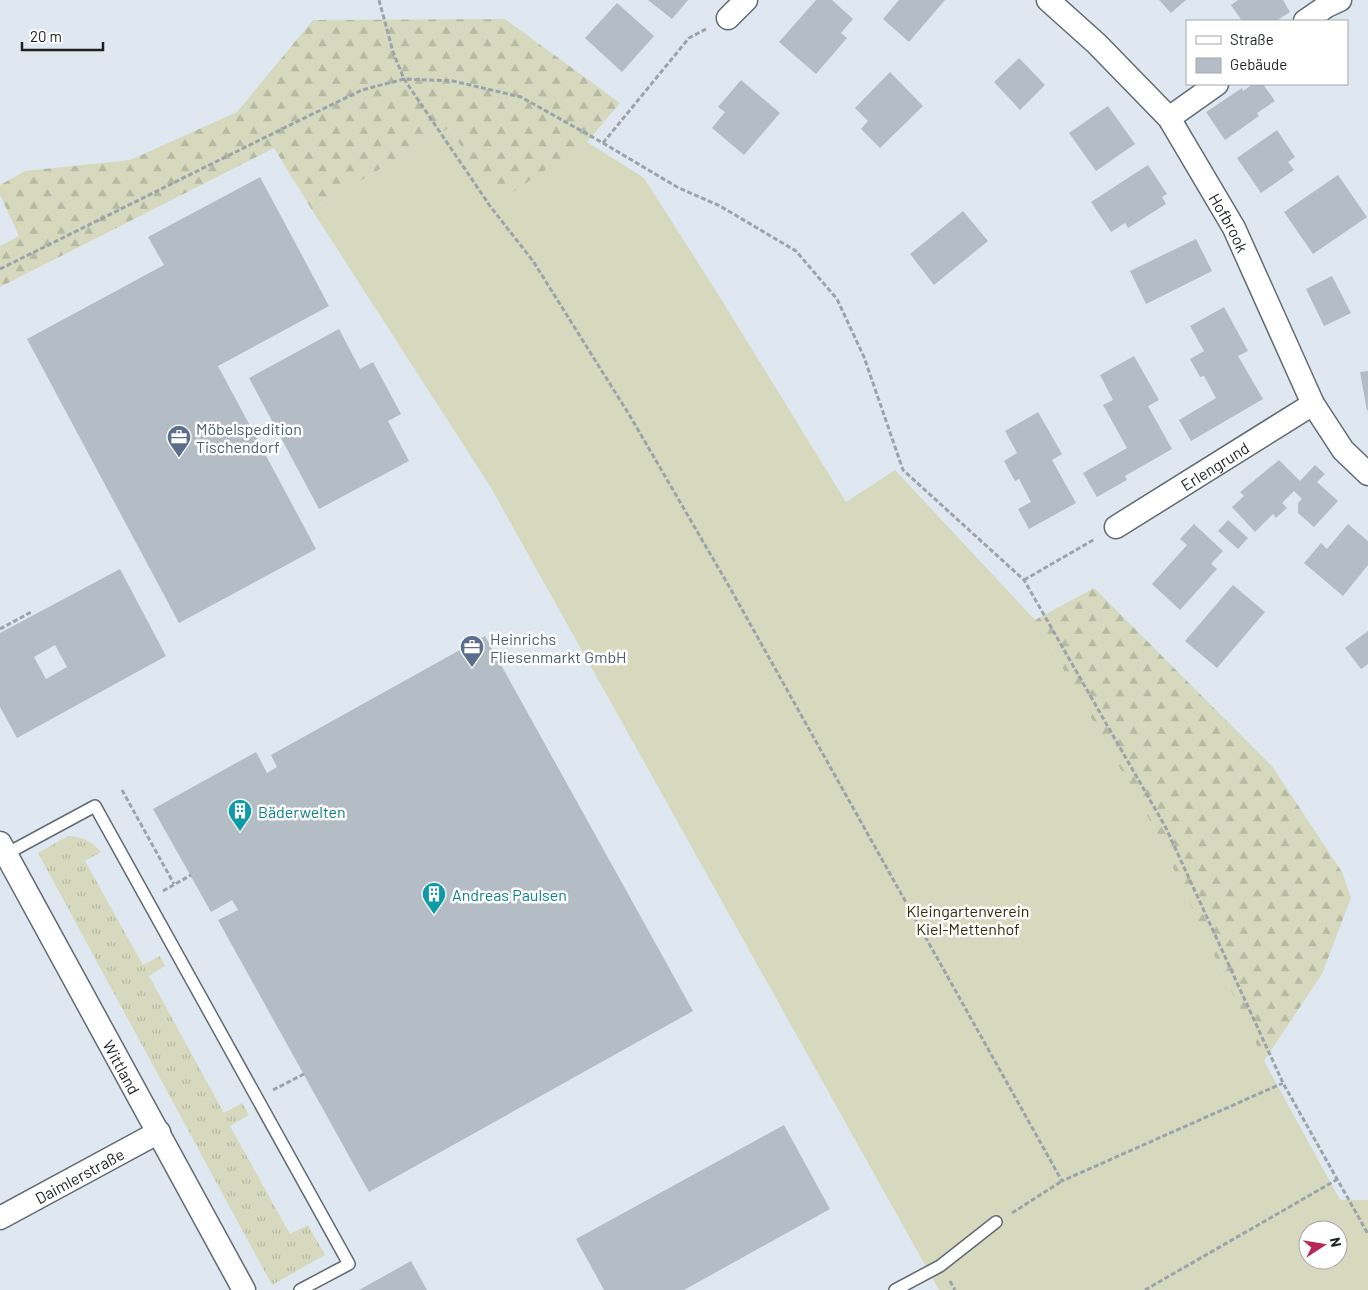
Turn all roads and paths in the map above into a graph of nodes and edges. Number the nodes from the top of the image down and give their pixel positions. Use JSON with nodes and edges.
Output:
{"nodes":[{"id":1,"x":378,"y":0,"type":"edge"},
{"id":2,"x":746,"y":0,"type":"edge"},
{"id":3,"x":1048,"y":0,"type":"edge"},
{"id":4,"x":1340,"y":0,"type":"edge"},
{"id":5,"x":728,"y":18,"type":"joint"},
{"id":6,"x":1306,"y":20,"type":"edge"},
{"id":7,"x":404,"y":79,"type":"junction"},
{"id":8,"x":1216,"y":85,"type":"edge"},
{"id":9,"x":1168,"y":118,"type":"junction"},
{"id":10,"x":603,"y":143,"type":"junction"},
{"id":11,"x":0,"y":270,"type":"edge"},
{"id":12,"x":1314,"y":404,"type":"junction"},
{"id":13,"x":1368,"y":474,"type":"edge"},
{"id":14,"x":1116,"y":527,"type":"joint"},
{"id":15,"x":1024,"y":580,"type":"junction"},
{"id":16,"x":33,"y":611,"type":"dead end"},
{"id":17,"x":0,"y":629,"type":"edge"},
{"id":18,"x":122,"y":790,"type":"dead end"},
{"id":19,"x":3,"y":848,"type":"edge"},
{"id":20,"x":191,"y":875,"type":"dead end"},
{"id":21,"x":174,"y":884,"type":"junction"},
{"id":22,"x":164,"y":890,"type":"dead end"},
{"id":23,"x":304,"y":1074,"type":"dead end"},
{"id":24,"x":1284,"y":1083,"type":"junction"},
{"id":25,"x":258,"y":1098,"type":"junction"},
{"id":26,"x":159,"y":1132,"type":"junction"},
{"id":27,"x":1338,"y":1179,"type":"junction"},
{"id":28,"x":1062,"y":1182,"type":"junction"},
{"id":29,"x":0,"y":1218,"type":"edge"},
{"id":30,"x":996,"y":1222,"type":"joint"},
{"id":31,"x":1368,"y":1234,"type":"edge"},
{"id":32,"x":244,"y":1290,"type":"edge"},
{"id":33,"x":300,"y":1290,"type":"edge"},
{"id":34,"x":895,"y":1290,"type":"edge"},
{"id":35,"x":1145,"y":1290,"type":"edge"}],
"edges":[{"from":1,"to":7,"type":"path"},
{"from":2,"to":5,"type":"street"},
{"from":3,"to":9,"type":"street","name":"Hofbrook"},
{"from":4,"to":6,"type":"street"},
{"from":5,"to":10,"type":"path"},
{"from":7,"to":10,"type":"path"},
{"from":7,"to":11,"type":"path"},
{"from":7,"to":28,"type":"path"},
{"from":8,"to":9,"type":"street"},
{"from":9,"to":12,"type":"street","name":"Hofbrook"},
{"from":10,"to":15,"type":"path"},
{"from":12,"to":13,"type":"street","name":"Hofbrook"},
{"from":12,"to":14,"type":"street","name":"Erlengrund"},
{"from":14,"to":15,"type":"path"},
{"from":15,"to":24,"type":"path"},
{"from":16,"to":17,"type":"path"},
{"from":18,"to":21,"type":"path"},
{"from":19,"to":25,"type":"lane"},
{"from":19,"to":26,"type":"street","name":"Wittland"},
{"from":20,"to":21,"type":"path"},
{"from":21,"to":22,"type":"path"},
{"from":23,"to":25,"type":"path"},
{"from":24,"to":27,"type":"path"},
{"from":24,"to":28,"type":"path"},
{"from":25,"to":33,"type":"lane"},
{"from":26,"to":29,"type":"street","name":"Daimlerstraße"},
{"from":26,"to":32,"type":"street","name":"Wittland"},
{"from":27,"to":31,"type":"path"},
{"from":27,"to":35,"type":"path"},
{"from":28,"to":30,"type":"path"},
{"from":30,"to":34,"type":"lane"}]}
